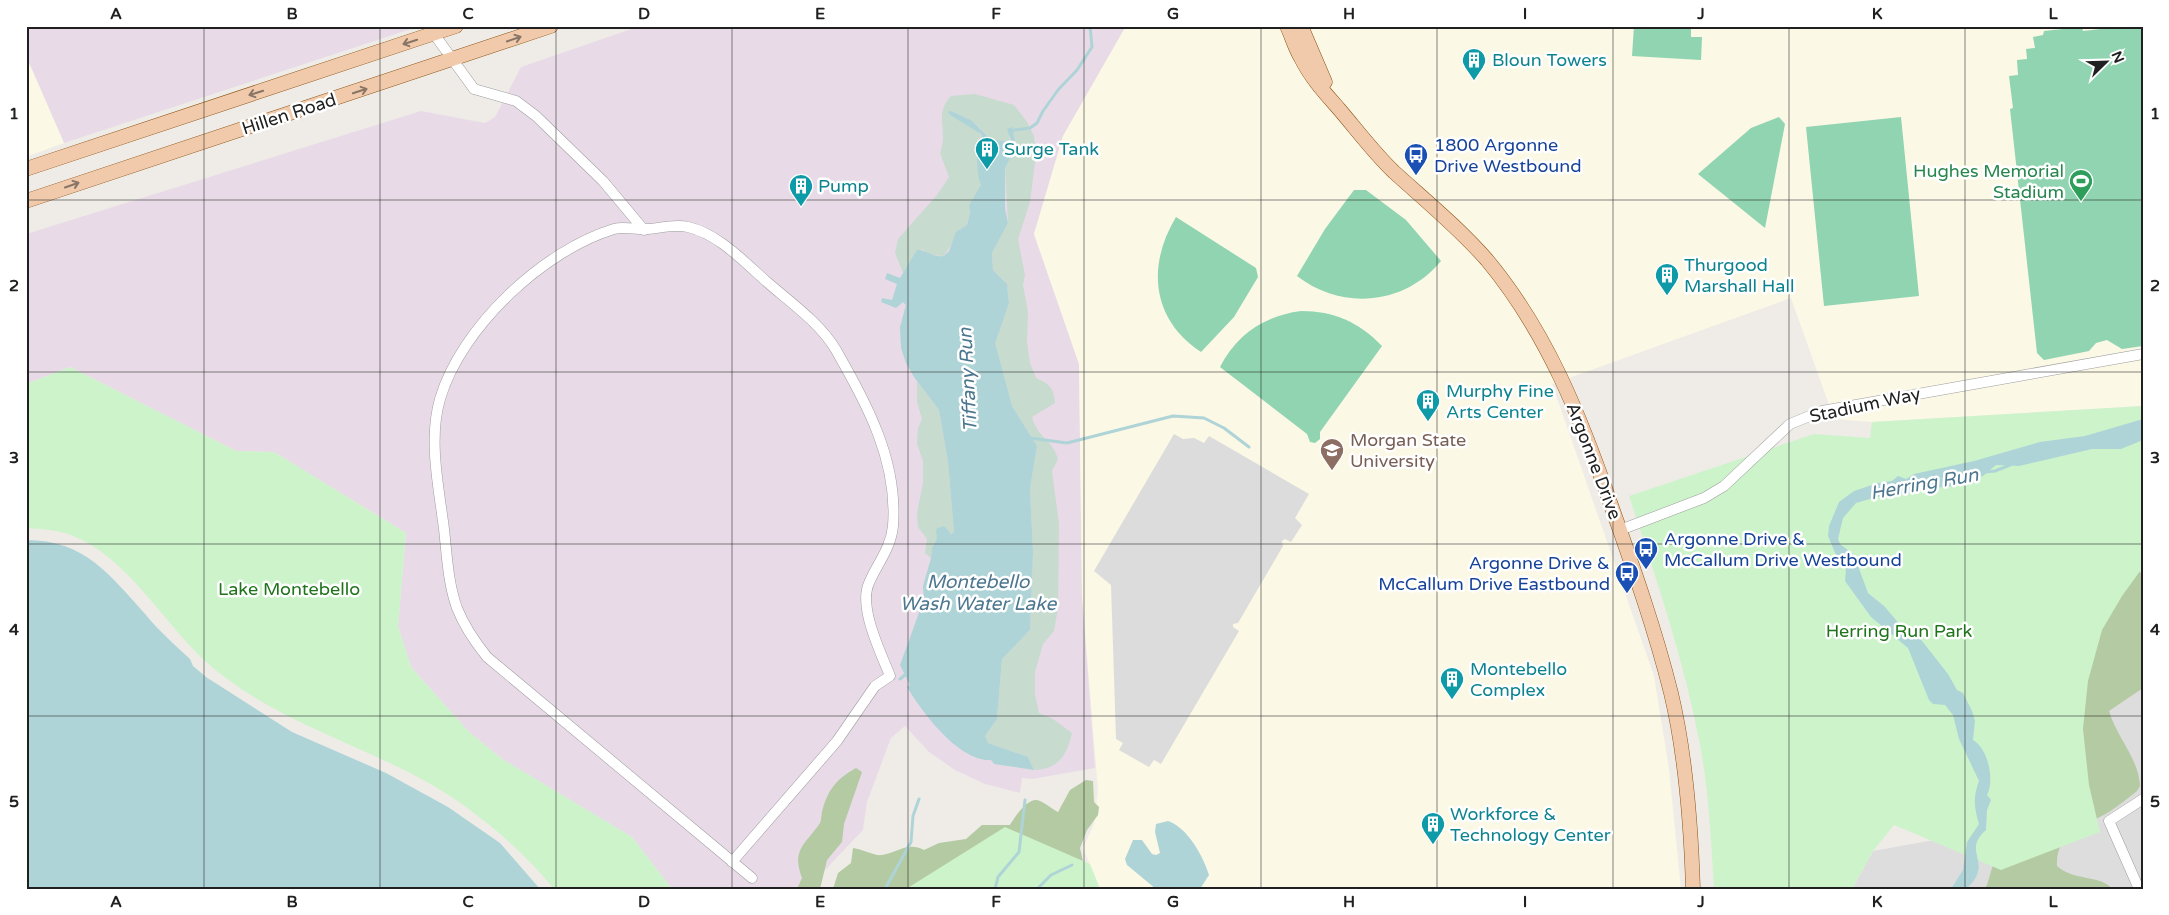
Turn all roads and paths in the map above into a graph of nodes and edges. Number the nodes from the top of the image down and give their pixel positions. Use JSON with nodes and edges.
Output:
{"nodes":[{"id":1,"x":456,"y":26,"type":"edge"},
{"id":2,"x":551,"y":26,"type":"edge"},
{"id":3,"x":1287,"y":26,"type":"edge"},
{"id":4,"x":1301,"y":26,"type":"edge"},
{"id":5,"x":434,"y":34,"type":"junction"},
{"id":6,"x":454,"y":60,"type":"junction"},
{"id":7,"x":1338,"y":108,"type":"junction"},
{"id":8,"x":26,"y":169,"type":"edge"},
{"id":9,"x":26,"y":201,"type":"edge"},
{"id":10,"x":644,"y":230,"type":"junction"},
{"id":11,"x":2143,"y":354,"type":"edge"},
{"id":12,"x":1620,"y":530,"type":"junction"},
{"id":13,"x":2143,"y":800,"type":"edge"},
{"id":14,"x":732,"y":862,"type":"junction"},
{"id":15,"x":752,"y":878,"type":"dead end"},
{"id":16,"x":1692,"y":889,"type":"edge"},
{"id":17,"x":2139,"y":889,"type":"edge"}],
"edges":[{"from":1,"to":5,"type":"main road","name":"Hillen Road"},
{"from":6,"to":2,"type":"main road","name":"Hillen Road","one_way":true},
{"from":3,"to":7,"type":"main road","name":"Argonne Drive"},
{"from":4,"to":7,"type":"main road","name":"Argonne Drive"},
{"from":5,"to":6,"type":"street"},
{"from":5,"to":8,"type":"main road","name":"Hillen Road","one_way":true},
{"from":9,"to":6,"type":"main road","name":"Hillen Road","one_way":true},
{"from":6,"to":10,"type":"street"},
{"from":7,"to":12,"type":"main road","name":"Argonne Drive"},
{"from":10,"to":14,"type":"street"},
{"from":10,"to":14,"type":"street"},
{"from":11,"to":12,"type":"street","name":"Stadium Way"},
{"from":12,"to":16,"type":"main road","name":"Argonne Drive"},
{"from":13,"to":17,"type":"street"},
{"from":14,"to":15,"type":"street"}]}
